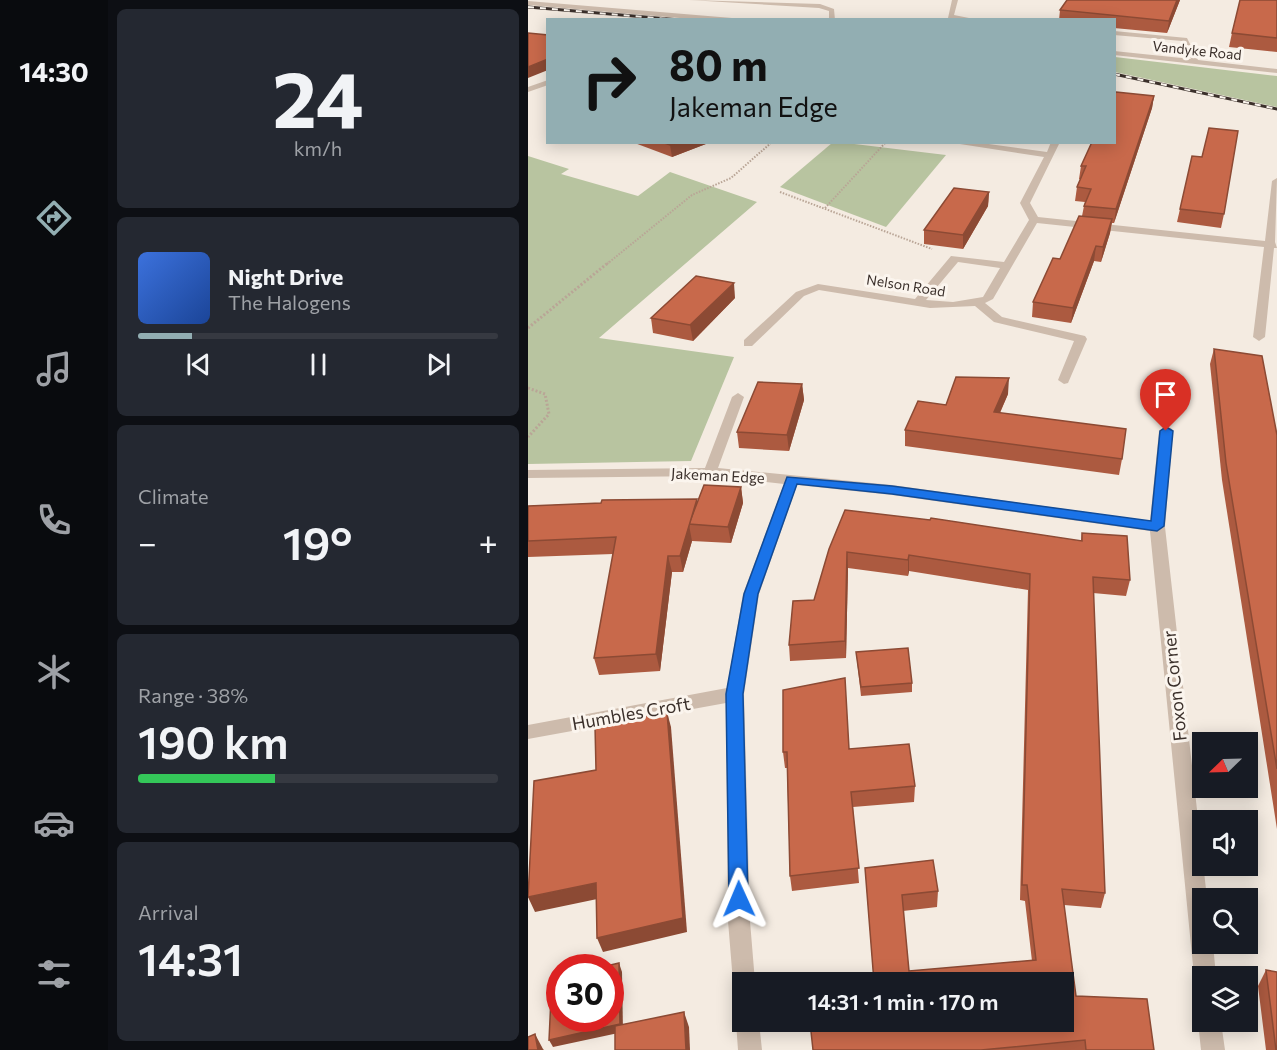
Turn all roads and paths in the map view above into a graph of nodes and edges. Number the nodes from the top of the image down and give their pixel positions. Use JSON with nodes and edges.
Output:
{"nodes":[{"id":1,"x":692,"y":0,"type":"edge"},
{"id":2,"x":956,"y":0,"type":"edge"},
{"id":3,"x":829,"y":1,"type":"edge"},
{"id":4,"x":528,"y":3,"type":"edge"},
{"id":5,"x":820,"y":6,"type":"junction"},
{"id":6,"x":708,"y":18,"type":"edge"},
{"id":7,"x":832,"y":18,"type":"edge"},
{"id":8,"x":959,"y":18,"type":"edge"},
{"id":9,"x":1116,"y":33,"type":"edge"},
{"id":10,"x":1116,"y":53,"type":"edge"},
{"id":11,"x":1195,"y":61,"type":"junction"},
{"id":12,"x":1277,"y":71,"type":"edge"},
{"id":13,"x":546,"y":83,"type":"edge"},
{"id":14,"x":530,"y":89,"type":"edge"},
{"id":15,"x":546,"y":93,"type":"edge"},
{"id":16,"x":770,"y":144,"type":"edge"},
{"id":17,"x":884,"y":144,"type":"edge"},
{"id":18,"x":966,"y":144,"type":"edge"},
{"id":19,"x":1055,"y":144,"type":"edge"},
{"id":20,"x":1048,"y":155,"type":"junction"},
{"id":21,"x":1277,"y":181,"type":"edge"},
{"id":22,"x":780,"y":192,"type":"dead end"},
{"id":23,"x":825,"y":208,"type":"junction"},
{"id":24,"x":1034,"y":220,"type":"junction"},
{"id":25,"x":1274,"y":244,"type":"edge"},
{"id":26,"x":955,"y":258,"type":"junction"},
{"id":27,"x":1007,"y":266,"type":"junction"},
{"id":28,"x":919,"y":302,"type":"junction"},
{"id":29,"x":979,"y":304,"type":"junction"},
{"id":30,"x":528,"y":328,"type":"edge"},
{"id":31,"x":1259,"y":337,"type":"dead end"},
{"id":32,"x":748,"y":343,"type":"dead end"},
{"id":33,"x":1064,"y":380,"type":"dead end"},
{"id":34,"x":528,"y":388,"type":"edge"},
{"id":35,"x":738,"y":397,"type":"dead end"},
{"id":36,"x":1166,"y":431,"type":"dead end"},
{"id":37,"x":528,"y":437,"type":"edge"},
{"id":38,"x":710,"y":472,"type":"junction"},
{"id":39,"x":528,"y":474,"type":"edge"},
{"id":40,"x":792,"y":480,"type":"junction"},
{"id":41,"x":1157,"y":526,"type":"junction"},
{"id":42,"x":735,"y":694,"type":"junction"},
{"id":43,"x":528,"y":732,"type":"edge"},
{"id":44,"x":1204,"y":966,"type":"edge"},
{"id":45,"x":743,"y":972,"type":"edge"},
{"id":46,"x":749,"y":1032,"type":"edge"},
{"id":47,"x":1211,"y":1032,"type":"edge"},
{"id":48,"x":750,"y":1050,"type":"edge"},
{"id":49,"x":1213,"y":1050,"type":"edge"}],
"edges":[{"from":1,"to":5,"type":"street"},
{"from":2,"to":8,"type":"street"},
{"from":3,"to":5,"type":"street"},
{"from":4,"to":6,"type":"street"},
{"from":5,"to":7,"type":"street"},
{"from":9,"to":11,"type":"street"},
{"from":10,"to":11,"type":"street","name":"Vandyke Road"},
{"from":11,"to":12,"type":"street","name":"Vandyke Road"},
{"from":13,"to":14,"type":"street"},
{"from":14,"to":15,"type":"street"},
{"from":16,"to":30,"type":"path"},
{"from":17,"to":23,"type":"path"},
{"from":18,"to":20,"type":"street"},
{"from":19,"to":20,"type":"street"},
{"from":20,"to":24,"type":"street"},
{"from":21,"to":25,"type":"street"},
{"from":22,"to":23,"type":"path"},
{"from":23,"to":26,"type":"path"},
{"from":24,"to":25,"type":"street"},
{"from":24,"to":27,"type":"street"},
{"from":25,"to":31,"type":"street"},
{"from":26,"to":27,"type":"street"},
{"from":26,"to":28,"type":"street"},
{"from":27,"to":29,"type":"street"},
{"from":28,"to":29,"type":"street","name":"Nelson Road"},
{"from":28,"to":32,"type":"street","name":"Nelson Road"},
{"from":29,"to":33,"type":"street"},
{"from":34,"to":37,"type":"path"},
{"from":35,"to":38,"type":"street"},
{"from":36,"to":41,"type":"street","name":"Foxon Corner"},
{"from":38,"to":39,"type":"street","name":"Jakeman Edge"},
{"from":38,"to":40,"type":"street","name":"Jakeman Edge"},
{"from":40,"to":41,"type":"street","name":"Jakeman Edge"},
{"from":40,"to":42,"type":"street"},
{"from":41,"to":44,"type":"street","name":"Foxon Corner"},
{"from":42,"to":43,"type":"street","name":"Humbles Croft"},
{"from":42,"to":45,"type":"street"},
{"from":46,"to":48,"type":"street"},
{"from":47,"to":49,"type":"street"}]}
